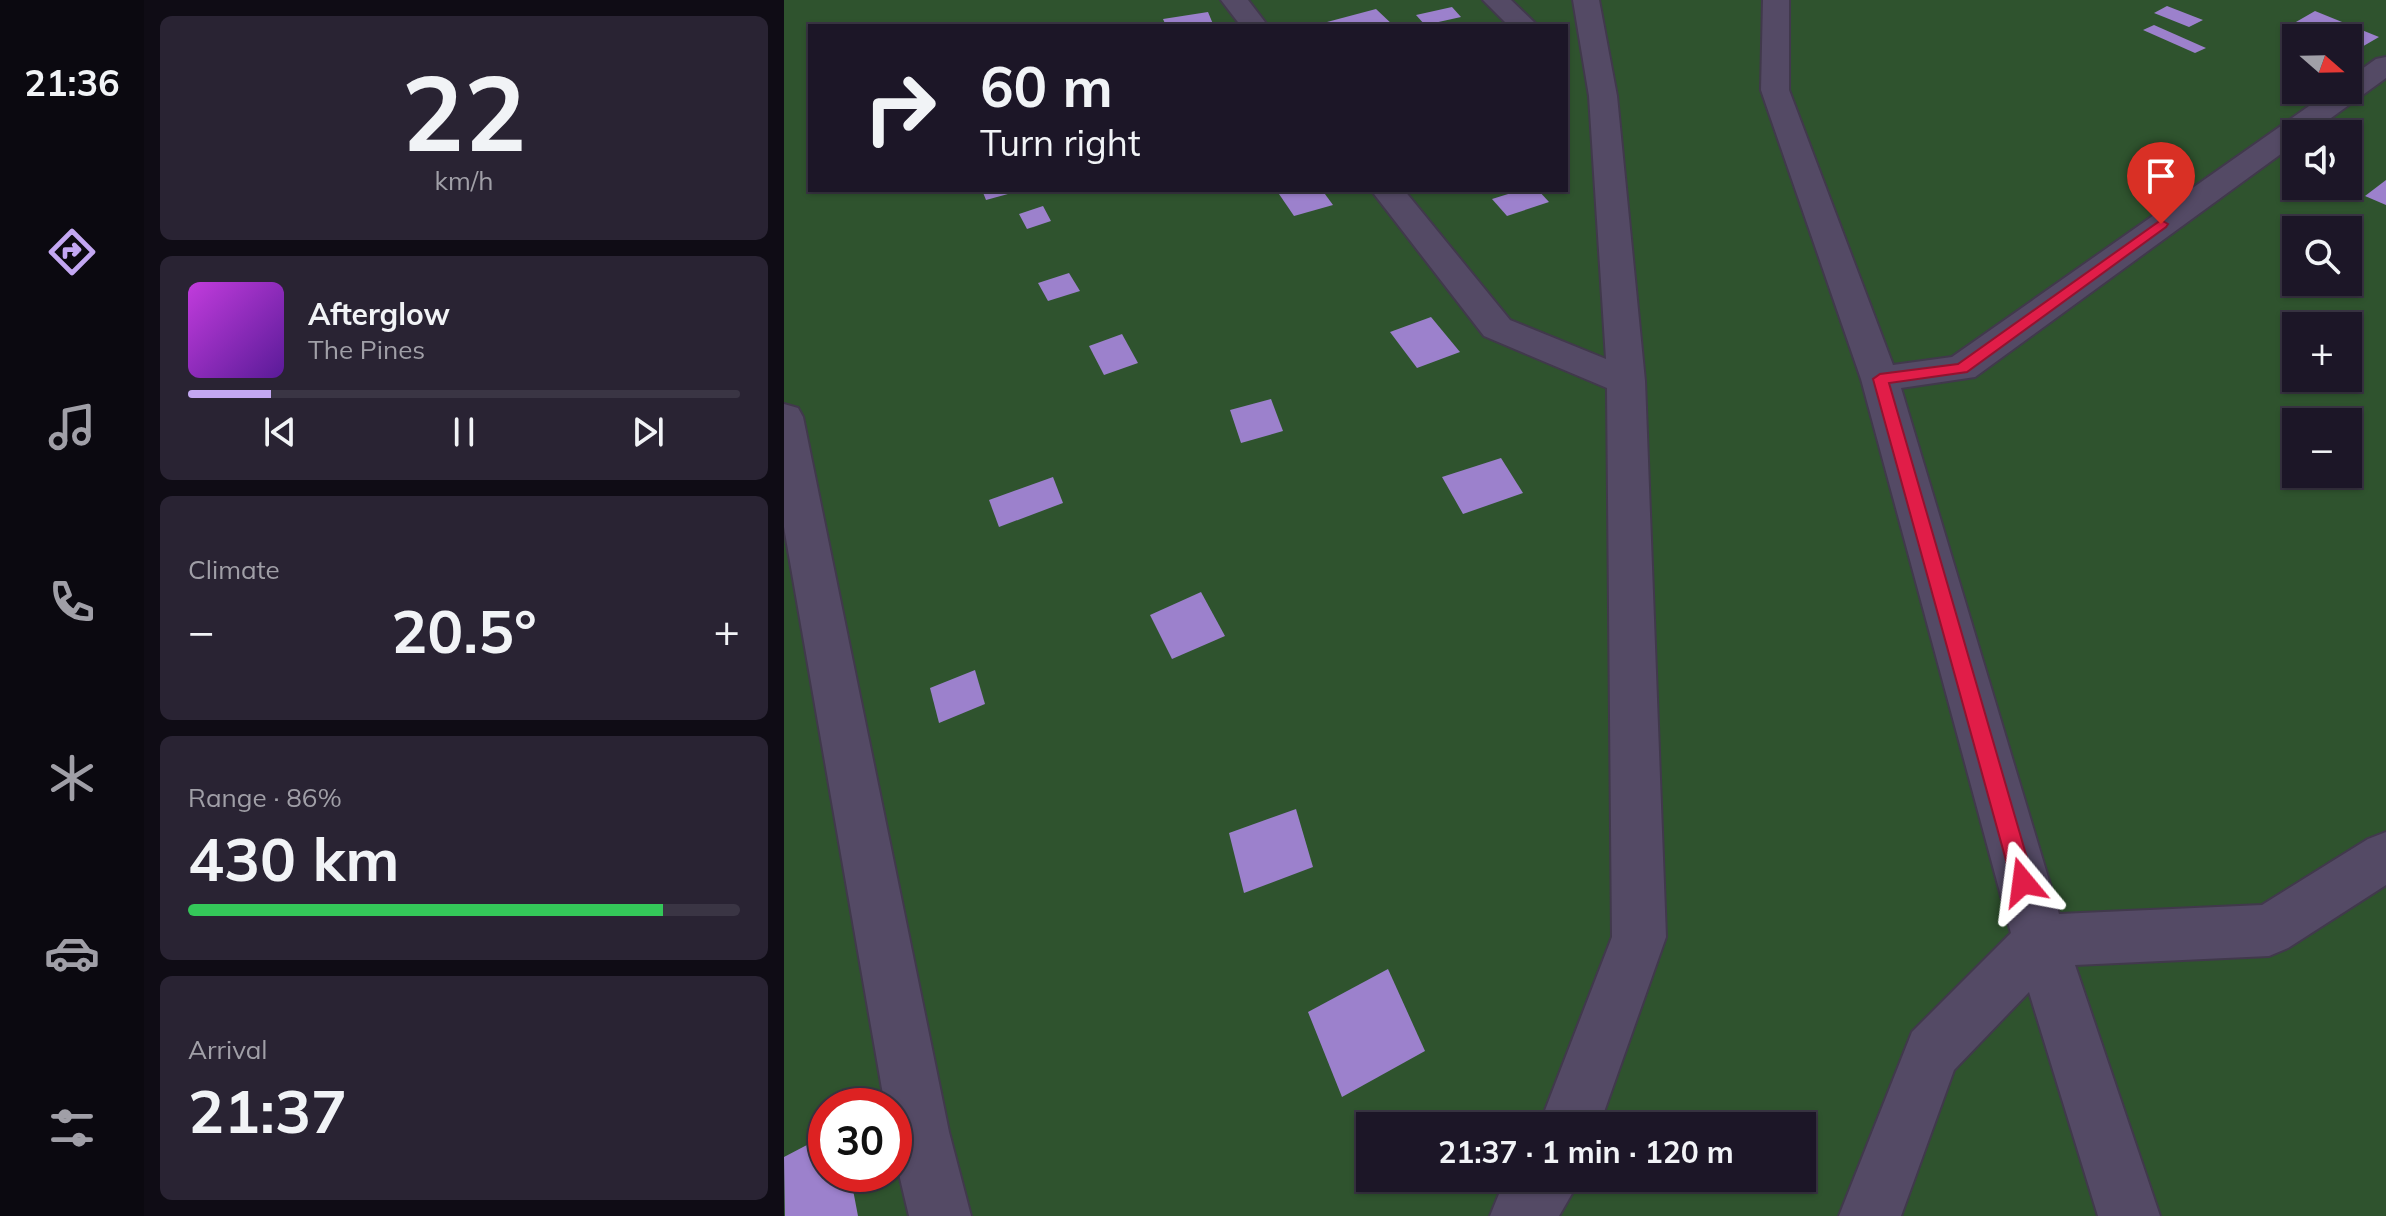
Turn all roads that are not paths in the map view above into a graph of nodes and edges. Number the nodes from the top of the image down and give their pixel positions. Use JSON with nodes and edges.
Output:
{"nodes":[{"id":1,"x":1234,"y":0,"type":"edge"},
{"id":2,"x":1496,"y":0,"type":"edge"},
{"id":3,"x":1586,"y":0,"type":"edge"},
{"id":4,"x":1776,"y":0,"type":"edge"},
{"id":5,"x":1253,"y":24,"type":"edge"},
{"id":6,"x":1523,"y":24,"type":"edge"},
{"id":7,"x":1568,"y":64,"type":"edge"},
{"id":8,"x":2386,"y":65,"type":"edge"},
{"id":9,"x":1603,"y":96,"type":"junction"},
{"id":10,"x":1389,"y":192,"type":"edge"},
{"id":11,"x":1880,"y":379,"type":"junction"},
{"id":12,"x":1626,"y":381,"type":"junction"},
{"id":13,"x":784,"y":417,"type":"edge"},
{"id":14,"x":2386,"y":856,"type":"edge"},
{"id":15,"x":2040,"y":941,"type":"junction"},
{"id":16,"x":1574,"y":1112,"type":"edge"},
{"id":17,"x":1539,"y":1192,"type":"edge"},
{"id":18,"x":940,"y":1216,"type":"edge"},
{"id":19,"x":1521,"y":1216,"type":"edge"},
{"id":20,"x":1870,"y":1216,"type":"edge"},
{"id":21,"x":2129,"y":1216,"type":"edge"}],
"edges":[{"from":1,"to":5,"type":"street"},
{"from":2,"to":6,"type":"street"},
{"from":3,"to":9,"type":"street"},
{"from":4,"to":11,"type":"street"},
{"from":7,"to":9,"type":"street"},
{"from":8,"to":11,"type":"street"},
{"from":9,"to":12,"type":"street"},
{"from":10,"to":12,"type":"street"},
{"from":11,"to":15,"type":"street"},
{"from":12,"to":16,"type":"street"},
{"from":13,"to":18,"type":"street"},
{"from":14,"to":15,"type":"street"},
{"from":15,"to":20,"type":"street"},
{"from":15,"to":21,"type":"street"},
{"from":17,"to":19,"type":"street"}]}
